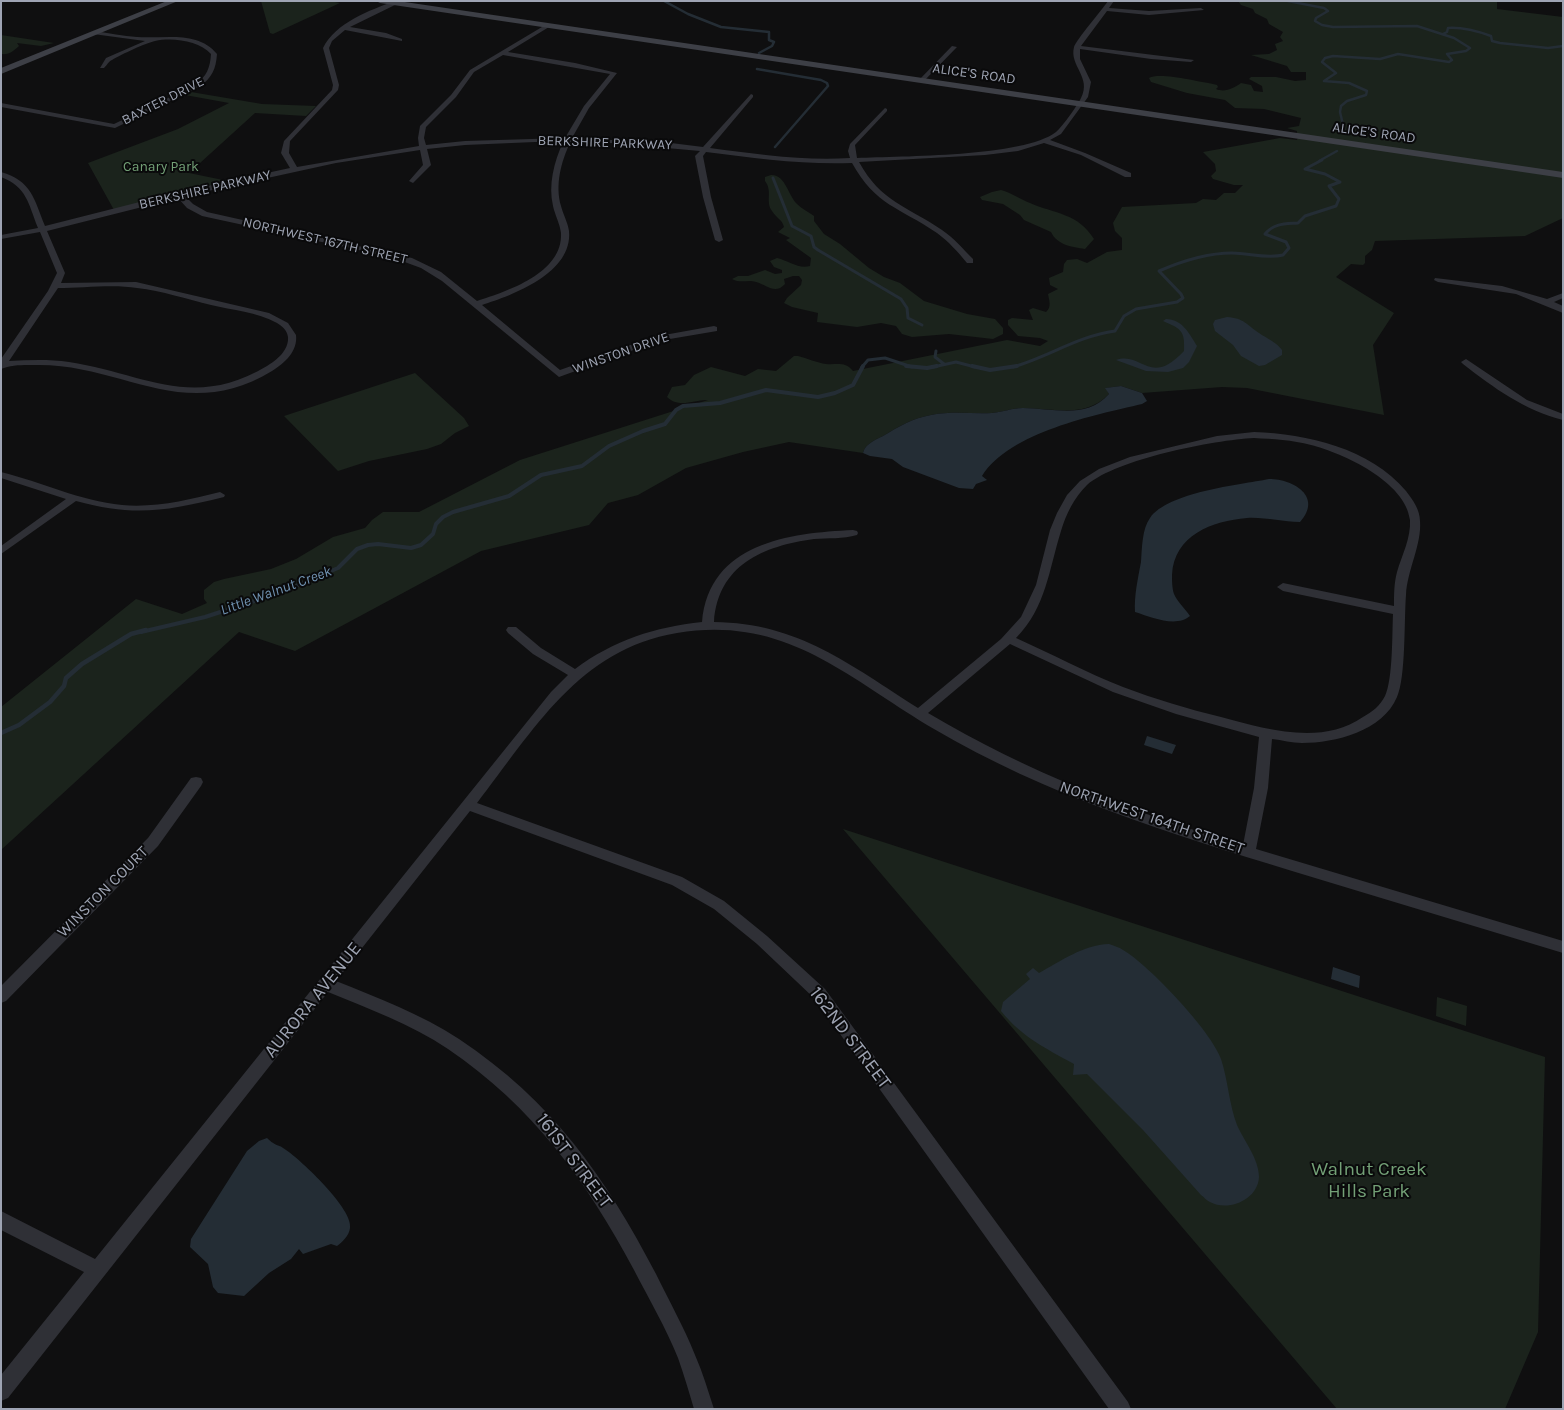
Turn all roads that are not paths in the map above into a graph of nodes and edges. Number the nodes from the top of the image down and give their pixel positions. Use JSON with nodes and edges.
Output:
{"nodes":[{"id":1,"x":174,"y":1,"type":"edge"},
{"id":2,"x":380,"y":1,"type":"edge"},
{"id":3,"x":1111,"y":1,"type":"edge"},
{"id":4,"x":395,"y":3,"type":"junction"},
{"id":5,"x":1105,"y":9,"type":"junction"},
{"id":6,"x":1200,"y":10,"type":"dead end"},
{"id":7,"x":547,"y":26,"type":"junction"},
{"id":8,"x":344,"y":28,"type":"junction"},
{"id":9,"x":95,"y":32,"type":"junction"},
{"id":10,"x":155,"y":39,"type":"junction"},
{"id":11,"x":400,"y":40,"type":"dead end"},
{"id":12,"x":954,"y":47,"type":"dead end"},
{"id":13,"x":1077,"y":47,"type":"junction"},
{"id":14,"x":501,"y":53,"type":"junction"},
{"id":15,"x":1190,"y":60,"type":"dead end"},
{"id":16,"x":102,"y":66,"type":"dead end"},
{"id":17,"x":1,"y":71,"type":"edge"},
{"id":18,"x":921,"y":80,"type":"junction"},
{"id":19,"x":751,"y":96,"type":"dead end"},
{"id":20,"x":1081,"y":104,"type":"junction"},
{"id":21,"x":1,"y":105,"type":"edge"},
{"id":22,"x":885,"y":110,"type":"dead end"},
{"id":23,"x":569,"y":140,"type":"junction"},
{"id":24,"x":1045,"y":141,"type":"junction"},
{"id":25,"x":424,"y":147,"type":"junction"},
{"id":26,"x":705,"y":149,"type":"junction"},
{"id":27,"x":855,"y":162,"type":"junction"},
{"id":28,"x":294,"y":169,"type":"junction"},
{"id":29,"x":1,"y":174,"type":"edge"},
{"id":30,"x":1128,"y":174,"type":"dead end"},
{"id":31,"x":1563,"y":174,"type":"edge"},
{"id":32,"x":413,"y":181,"type":"dead end"},
{"id":33,"x":179,"y":194,"type":"junction"},
{"id":34,"x":43,"y":229,"type":"junction"},
{"id":35,"x":1,"y":237,"type":"edge"},
{"id":36,"x":719,"y":240,"type":"dead end"},
{"id":37,"x":970,"y":261,"type":"dead end"},
{"id":38,"x":1438,"y":280,"type":"dead end"},
{"id":39,"x":56,"y":286,"type":"junction"},
{"id":40,"x":1563,"y":295,"type":"edge"},
{"id":41,"x":1548,"y":301,"type":"junction"},
{"id":42,"x":475,"y":305,"type":"junction"},
{"id":43,"x":1563,"y":310,"type":"edge"},
{"id":44,"x":714,"y":329,"type":"dead end"},
{"id":45,"x":1466,"y":362,"type":"dead end"},
{"id":46,"x":2,"y":365,"type":"edge"},
{"id":47,"x":559,"y":374,"type":"joint"},
{"id":48,"x":1563,"y":417,"type":"edge"},
{"id":49,"x":1,"y":475,"type":"edge"},
{"id":50,"x":220,"y":495,"type":"dead end"},
{"id":51,"x":75,"y":497,"type":"junction"},
{"id":52,"x":853,"y":533,"type":"dead end"},
{"id":53,"x":1,"y":551,"type":"edge"},
{"id":54,"x":1283,"y":587,"type":"dead end"},
{"id":55,"x":1399,"y":611,"type":"junction"},
{"id":56,"x":708,"y":626,"type":"junction"},
{"id":57,"x":512,"y":630,"type":"dead end"},
{"id":58,"x":647,"y":636,"type":"joint"},
{"id":59,"x":1008,"y":639,"type":"junction"},
{"id":60,"x":575,"y":674,"type":"junction"},
{"id":61,"x":919,"y":714,"type":"junction"},
{"id":62,"x":1266,"y":734,"type":"junction"},
{"id":63,"x":196,"y":782,"type":"dead end"},
{"id":64,"x":468,"y":806,"type":"junction"},
{"id":65,"x":1249,"y":852,"type":"junction"},
{"id":66,"x":1563,"y":947,"type":"edge"},
{"id":67,"x":326,"y":984,"type":"junction"},
{"id":68,"x":1,"y":996,"type":"edge"},
{"id":69,"x":1,"y":1220,"type":"edge"},
{"id":70,"x":98,"y":1270,"type":"junction"},
{"id":71,"x":1,"y":1391,"type":"edge"},
{"id":72,"x":704,"y":1409,"type":"edge"},
{"id":73,"x":1121,"y":1409,"type":"edge"}],
"edges":[{"from":1,"to":9,"type":"main road"},
{"from":2,"to":4,"type":"main road","name":"ALICE'S ROAD"},
{"from":3,"to":5,"type":"street"},
{"from":4,"to":7,"type":"main road","name":"ALICE'S ROAD"},
{"from":4,"to":8,"type":"street"},
{"from":5,"to":6,"type":"street"},
{"from":5,"to":13,"type":"street"},
{"from":7,"to":14,"type":"street"},
{"from":7,"to":18,"type":"main road","name":"ALICE'S ROAD"},
{"from":8,"to":11,"type":"street"},
{"from":8,"to":28,"type":"street"},
{"from":9,"to":10,"type":"street"},
{"from":9,"to":17,"type":"main road"},
{"from":10,"to":16,"type":"street"},
{"from":10,"to":21,"type":"street","name":"BAXTER DRIVE"},
{"from":12,"to":18,"type":"street"},
{"from":13,"to":15,"type":"street"},
{"from":13,"to":20,"type":"street","name":"BERKSHIRE PARKWAY"},
{"from":14,"to":23,"type":"street"},
{"from":14,"to":25,"type":"street"},
{"from":18,"to":20,"type":"main road","name":"ALICE'S ROAD"},
{"from":19,"to":26,"type":"street"},
{"from":20,"to":24,"type":"street","name":"BERKSHIRE PARKWAY"},
{"from":20,"to":31,"type":"main road","name":"ALICE'S ROAD"},
{"from":22,"to":27,"type":"street"},
{"from":23,"to":25,"type":"street","name":"BERKSHIRE PARKWAY"},
{"from":23,"to":26,"type":"street","name":"BERKSHIRE PARKWAY"},
{"from":23,"to":42,"type":"street"},
{"from":24,"to":27,"type":"street","name":"BERKSHIRE PARKWAY"},
{"from":24,"to":30,"type":"street"},
{"from":25,"to":28,"type":"street","name":"BERKSHIRE PARKWAY"},
{"from":25,"to":32,"type":"street"},
{"from":26,"to":27,"type":"street","name":"BERKSHIRE PARKWAY"},
{"from":26,"to":36,"type":"street"},
{"from":27,"to":37,"type":"street"},
{"from":28,"to":33,"type":"street","name":"BERKSHIRE PARKWAY"},
{"from":29,"to":34,"type":"street"},
{"from":33,"to":34,"type":"street","name":"BERKSHIRE PARKWAY"},
{"from":33,"to":42,"type":"street","name":"NORTHWEST 167TH STREET"},
{"from":34,"to":35,"type":"street","name":"BERKSHIRE PARKWAY"},
{"from":34,"to":39,"type":"street"},
{"from":38,"to":41,"type":"street"},
{"from":39,"to":46,"type":"street"},
{"from":39,"to":46,"type":"street"},
{"from":40,"to":41,"type":"street"},
{"from":41,"to":43,"type":"street"},
{"from":42,"to":47,"type":"street","name":"NORTHWEST 167TH STREET"},
{"from":44,"to":47,"type":"street","name":"WINSTON DRIVE"},
{"from":45,"to":48,"type":"street"},
{"from":49,"to":51,"type":"street"},
{"from":50,"to":51,"type":"street"},
{"from":51,"to":53,"type":"street"},
{"from":52,"to":56,"type":"street"},
{"from":54,"to":55,"type":"street"},
{"from":55,"to":59,"type":"street"},
{"from":55,"to":62,"type":"street"},
{"from":56,"to":58,"type":"street","name":"NORTHWEST 164TH STREET"},
{"from":56,"to":61,"type":"street","name":"NORTHWEST 164TH STREET"},
{"from":57,"to":60,"type":"street"},
{"from":58,"to":60,"type":"street","name":"AURORA AVENUE"},
{"from":59,"to":61,"type":"street"},
{"from":59,"to":62,"type":"street"},
{"from":60,"to":64,"type":"street","name":"AURORA AVENUE"},
{"from":61,"to":65,"type":"street","name":"NORTHWEST 164TH STREET"},
{"from":62,"to":65,"type":"street"},
{"from":63,"to":68,"type":"street","name":"WINSTON COURT"},
{"from":64,"to":67,"type":"street","name":"AURORA AVENUE"},
{"from":64,"to":73,"type":"street","name":"162ND STREET"},
{"from":65,"to":66,"type":"street","name":"NORTHWEST 164TH STREET"},
{"from":67,"to":70,"type":"street","name":"AURORA AVENUE"},
{"from":67,"to":72,"type":"street","name":"161ST STREET"},
{"from":69,"to":70,"type":"street"},
{"from":70,"to":71,"type":"street","name":"AURORA AVENUE"}]}
